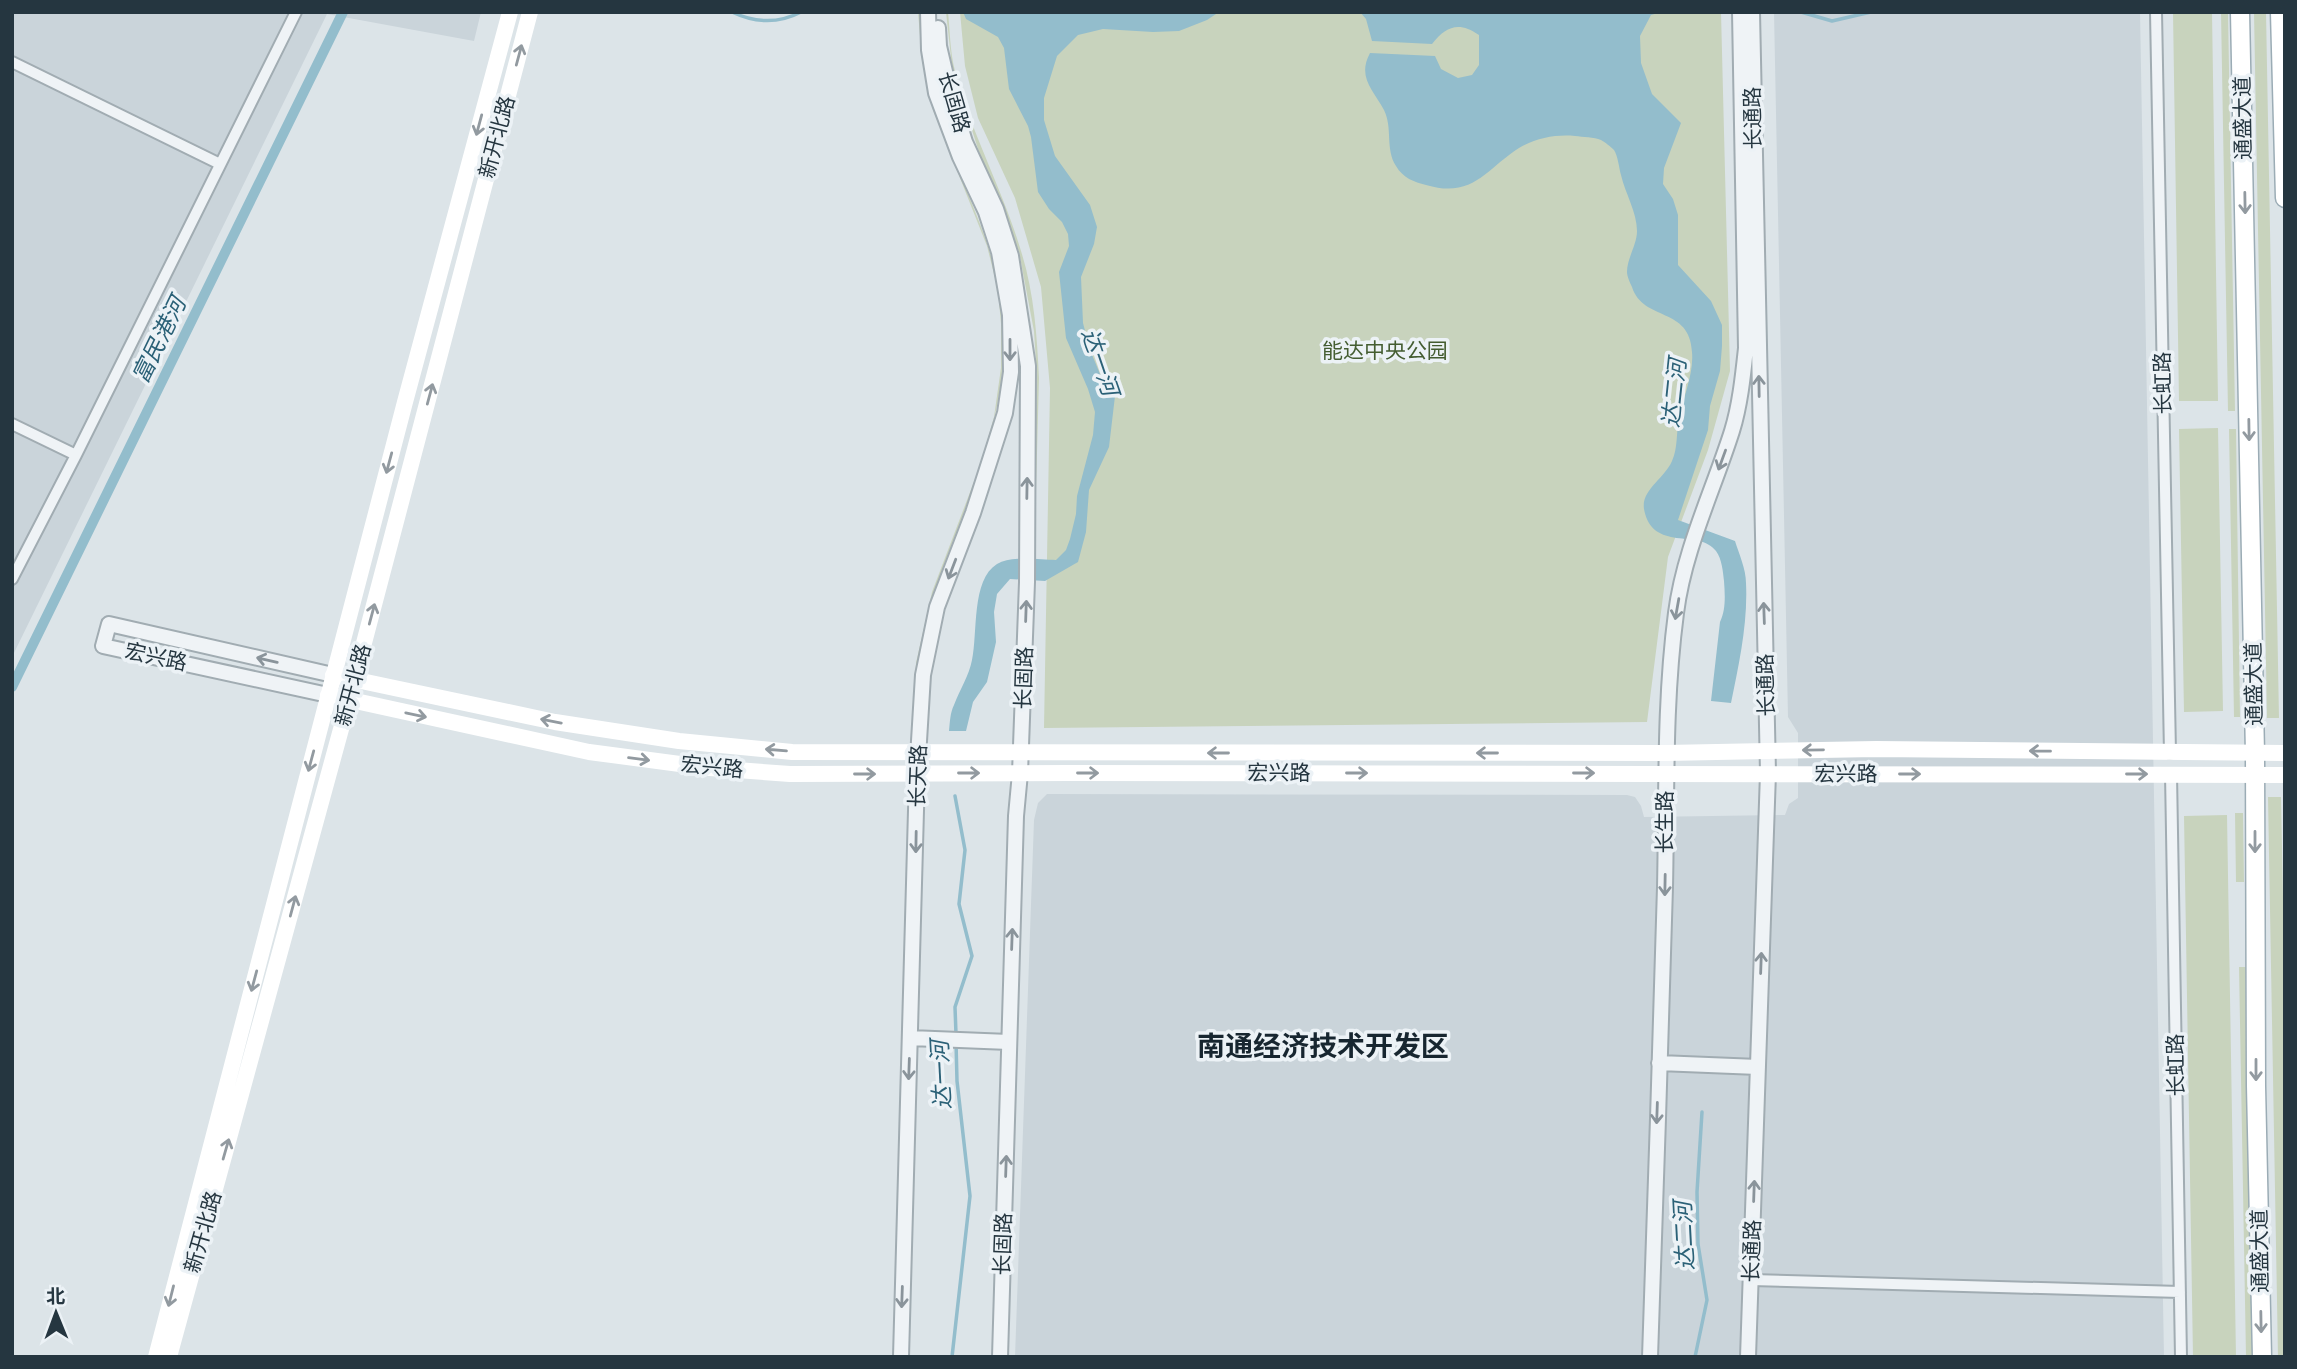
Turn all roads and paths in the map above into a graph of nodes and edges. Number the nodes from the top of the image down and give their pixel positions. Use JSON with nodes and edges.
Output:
{"nodes":[{"id":1,"x":296,"y":12,"type":"edge"},
{"id":2,"x":510,"y":12,"type":"edge"},
{"id":3,"x":530,"y":12,"type":"edge"},
{"id":4,"x":928,"y":12,"type":"edge"},
{"id":5,"x":937,"y":12,"type":"edge"},
{"id":6,"x":1740,"y":12,"type":"edge"},
{"id":7,"x":1752,"y":12,"type":"edge"},
{"id":8,"x":2156,"y":12,"type":"edge"},
{"id":9,"x":2241,"y":12,"type":"edge"},
{"id":10,"x":2280,"y":12,"type":"edge"},
{"id":11,"x":12,"y":62,"type":"edge"},
{"id":12,"x":220,"y":164,"type":"junction"},
{"id":13,"x":2285,"y":198,"type":"edge"},
{"id":14,"x":986,"y":212,"type":"joint"},
{"id":15,"x":1746,"y":297,"type":"joint"},
{"id":16,"x":12,"y":424,"type":"edge"},
{"id":17,"x":76,"y":455,"type":"junction"},
{"id":18,"x":12,"y":579,"type":"edge"},
{"id":19,"x":333,"y":675,"type":"junction"},
{"id":20,"x":354,"y":680,"type":"junction"},
{"id":21,"x":328,"y":695,"type":"junction"},
{"id":22,"x":349,"y":700,"type":"junction"},
{"id":23,"x":918,"y":750,"type":"junction"},
{"id":24,"x":1767,"y":751,"type":"junction"},
{"id":25,"x":1020,"y":753,"type":"junction"},
{"id":26,"x":1665,"y":753,"type":"junction"},
{"id":27,"x":2170,"y":753,"type":"junction"},
{"id":28,"x":2285,"y":753,"type":"edge"},
{"id":29,"x":2255,"y":754,"type":"junction"},
{"id":30,"x":1020,"y":773,"type":"junction"},
{"id":31,"x":1665,"y":773,"type":"junction"},
{"id":32,"x":917,"y":774,"type":"junction"},
{"id":33,"x":1768,"y":774,"type":"junction"},
{"id":34,"x":2171,"y":774,"type":"junction"},
{"id":35,"x":2255,"y":774,"type":"junction"},
{"id":36,"x":2285,"y":775,"type":"edge"},
{"id":37,"x":910,"y":1038,"type":"junction"},
{"id":38,"x":1009,"y":1042,"type":"junction"},
{"id":39,"x":1659,"y":1063,"type":"junction"},
{"id":40,"x":1758,"y":1067,"type":"junction"},
{"id":41,"x":1751,"y":1280,"type":"junction"},
{"id":42,"x":2180,"y":1292,"type":"junction"},
{"id":43,"x":156,"y":1357,"type":"edge"},
{"id":44,"x":169,"y":1357,"type":"edge"},
{"id":45,"x":901,"y":1357,"type":"edge"},
{"id":46,"x":1000,"y":1357,"type":"edge"},
{"id":47,"x":1650,"y":1357,"type":"edge"},
{"id":48,"x":1748,"y":1357,"type":"edge"},
{"id":49,"x":2181,"y":1357,"type":"edge"},
{"id":50,"x":2262,"y":1357,"type":"edge"}],
"edges":[{"from":1,"to":12,"type":"street"},
{"from":2,"to":19,"type":"main road","name":"新开北路","one_way":true},
{"from":20,"to":3,"type":"main road","name":"新开北路","one_way":true},
{"from":4,"to":14,"type":"street","name":"长固路"},
{"from":25,"to":5,"type":"street","name":"长固路","one_way":true},
{"from":6,"to":15,"type":"street","name":"长通路"},
{"from":24,"to":7,"type":"street","name":"长通路","one_way":true},
{"from":8,"to":27,"type":"street","name":"长虹路"},
{"from":9,"to":29,"type":"main road","name":"通盛大道","one_way":true},
{"from":10,"to":13,"type":"main road","name":"通盛大道"},
{"from":11,"to":12,"type":"street"},
{"from":12,"to":17,"type":"street"},
{"from":14,"to":23,"type":"street","name":"长天路","one_way":true},
{"from":15,"to":26,"type":"street","name":"长生路","one_way":true},
{"from":16,"to":17,"type":"street"},
{"from":17,"to":18,"type":"street"},
{"from":19,"to":20,"type":"main road","name":"宏兴路"},
{"from":19,"to":21,"type":"main road","name":"新开北路"},
{"from":19,"to":21,"type":"street","name":"宏兴路","one_way":true},
{"from":20,"to":22,"type":"main road","name":"新开北路"},
{"from":23,"to":20,"type":"main road","name":"宏兴路","one_way":true},
{"from":21,"to":22,"type":"main road","name":"宏兴路"},
{"from":21,"to":43,"type":"main road","name":"新开北路","one_way":true},
{"from":22,"to":32,"type":"main road","name":"宏兴路","one_way":true},
{"from":44,"to":22,"type":"main road","name":"新开北路","one_way":true},
{"from":23,"to":25,"type":"main road","name":"宏兴路"},
{"from":23,"to":32,"type":"street","name":"长天路"},
{"from":24,"to":26,"type":"main road","name":"宏兴路"},
{"from":27,"to":24,"type":"main road","name":"宏兴路","one_way":true},
{"from":24,"to":33,"type":"street","name":"长通路"},
{"from":26,"to":25,"type":"main road","name":"宏兴路","one_way":true},
{"from":25,"to":30,"type":"street","name":"长固路"},
{"from":26,"to":31,"type":"street","name":"长生路"},
{"from":27,"to":29,"type":"main road","name":"宏兴路"},
{"from":28,"to":29,"type":"main road","name":"宏兴路"},
{"from":29,"to":35,"type":"main road","name":"通盛大道"},
{"from":30,"to":31,"type":"main road","name":"宏兴路","one_way":true},
{"from":32,"to":30,"type":"main road","name":"宏兴路","one_way":true},
{"from":38,"to":30,"type":"street","name":"长固路","one_way":true},
{"from":31,"to":33,"type":"main road","name":"宏兴路"},
{"from":31,"to":39,"type":"street","name":"长生路","one_way":true},
{"from":32,"to":37,"type":"street","name":"长天路","one_way":true},
{"from":33,"to":34,"type":"main road","name":"宏兴路","one_way":true},
{"from":40,"to":33,"type":"street","name":"长通路","one_way":true},
{"from":34,"to":35,"type":"main road","name":"宏兴路"},
{"from":34,"to":42,"type":"street","name":"长虹路"},
{"from":35,"to":36,"type":"main road","name":"宏兴路"},
{"from":35,"to":50,"type":"main road","name":"通盛大道","one_way":true},
{"from":37,"to":38,"type":"street"},
{"from":37,"to":45,"type":"street","name":"长天路","one_way":true},
{"from":46,"to":38,"type":"street","name":"长固路","one_way":true},
{"from":39,"to":40,"type":"street"},
{"from":39,"to":47,"type":"street","name":"长生路","one_way":true},
{"from":41,"to":40,"type":"street","name":"长通路","one_way":true},
{"from":41,"to":42,"type":"street"},
{"from":41,"to":48,"type":"street","name":"长通路"},
{"from":42,"to":49,"type":"street","name":"长虹路"}]}
